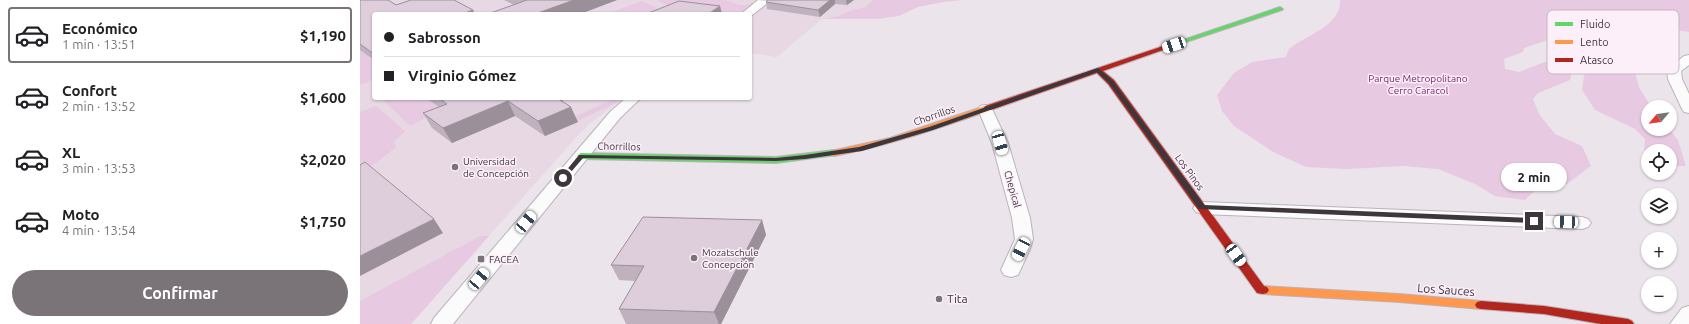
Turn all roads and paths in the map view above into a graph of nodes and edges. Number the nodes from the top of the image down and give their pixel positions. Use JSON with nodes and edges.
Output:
{"nodes":[{"id":1,"x":764,"y":1,"type":"dead end"},
{"id":2,"x":1280,"y":9,"type":"dead end"},
{"id":3,"x":750,"y":12,"type":"edge"},
{"id":4,"x":1689,"y":59,"type":"edge"},
{"id":5,"x":1679,"y":66,"type":"edge"},
{"id":6,"x":1098,"y":70,"type":"junction"},
{"id":7,"x":1674,"y":74,"type":"edge"},
{"id":8,"x":632,"y":100,"type":"edge"},
{"id":9,"x":985,"y":109,"type":"junction"},
{"id":10,"x":1689,"y":109,"type":"edge"},
{"id":11,"x":581,"y":156,"type":"junction"},
{"id":12,"x":1202,"y":208,"type":"junction"},
{"id":13,"x":1582,"y":223,"type":"dead end"},
{"id":14,"x":1011,"y":270,"type":"dead end"},
{"id":15,"x":1261,"y":290,"type":"joint"},
{"id":16,"x":1689,"y":314,"type":"edge"},
{"id":17,"x":441,"y":324,"type":"edge"},
{"id":18,"x":1628,"y":324,"type":"edge"},
{"id":19,"x":1680,"y":324,"type":"edge"}],
"edges":[{"from":1,"to":3,"type":"street"},
{"from":2,"to":6,"type":"street","name":"Chorrillos"},
{"from":4,"to":5,"type":"street"},
{"from":6,"to":9,"type":"street","name":"Chorrillos"},
{"from":6,"to":12,"type":"street","name":"Los Pinos"},
{"from":7,"to":10,"type":"street"},
{"from":8,"to":11,"type":"street"},
{"from":9,"to":11,"type":"street","name":"Chorrillos"},
{"from":9,"to":14,"type":"street","name":"Chepical"},
{"from":11,"to":17,"type":"street"},
{"from":12,"to":13,"type":"street"},
{"from":12,"to":15,"type":"street","name":"Los Pinos"},
{"from":15,"to":18,"type":"street","name":"Los Sauces"},
{"from":16,"to":19,"type":"street"}]}
